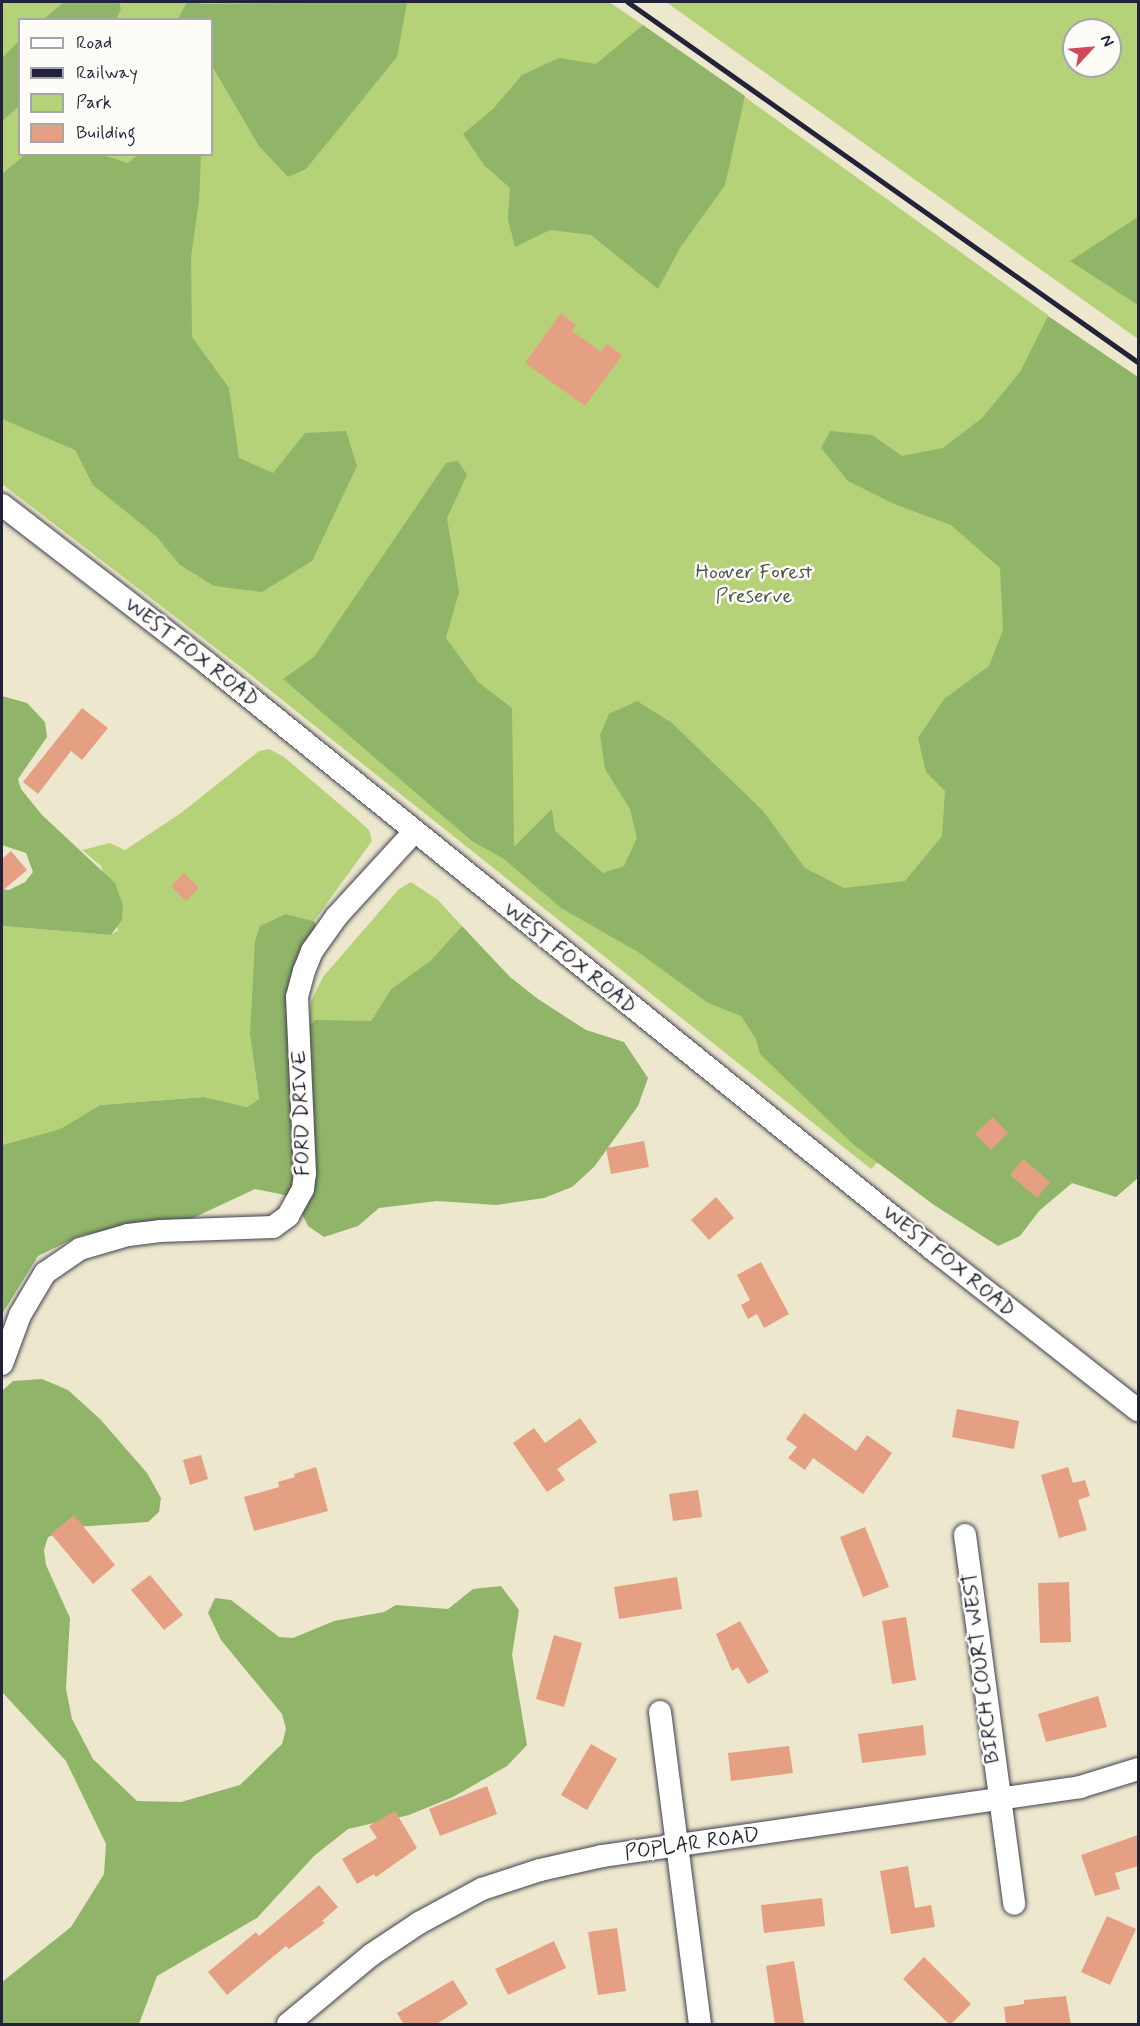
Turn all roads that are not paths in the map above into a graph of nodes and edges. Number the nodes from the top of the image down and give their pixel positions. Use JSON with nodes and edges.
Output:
{"nodes":[{"id":1,"x":2,"y":505,"type":"edge"},
{"id":2,"x":414,"y":832,"type":"junction"},
{"id":3,"x":2,"y":1364,"type":"edge"},
{"id":4,"x":1138,"y":1410,"type":"edge"},
{"id":5,"x":965,"y":1535,"type":"dead end"},
{"id":6,"x":660,"y":1712,"type":"dead end"},
{"id":7,"x":1138,"y":1769,"type":"edge"},
{"id":8,"x":997,"y":1800,"type":"junction"},
{"id":9,"x":679,"y":1845,"type":"junction"},
{"id":10,"x":1014,"y":1904,"type":"dead end"},
{"id":11,"x":288,"y":2025,"type":"edge"},
{"id":12,"x":700,"y":2025,"type":"edge"}],
"edges":[{"from":1,"to":2,"type":"street","name":"WEST FOX ROAD"},
{"from":2,"to":3,"type":"street","name":"FORD DRIVE"},
{"from":2,"to":4,"type":"street","name":"WEST FOX ROAD"},
{"from":5,"to":8,"type":"street","name":"BIRCH COURT WEST"},
{"from":6,"to":9,"type":"street"},
{"from":7,"to":8,"type":"street","name":"POPLAR ROAD"},
{"from":8,"to":9,"type":"street","name":"POPLAR ROAD"},
{"from":8,"to":10,"type":"street","name":"BIRCH COURT WEST"},
{"from":9,"to":11,"type":"street","name":"POPLAR ROAD"},
{"from":9,"to":12,"type":"street"}]}
